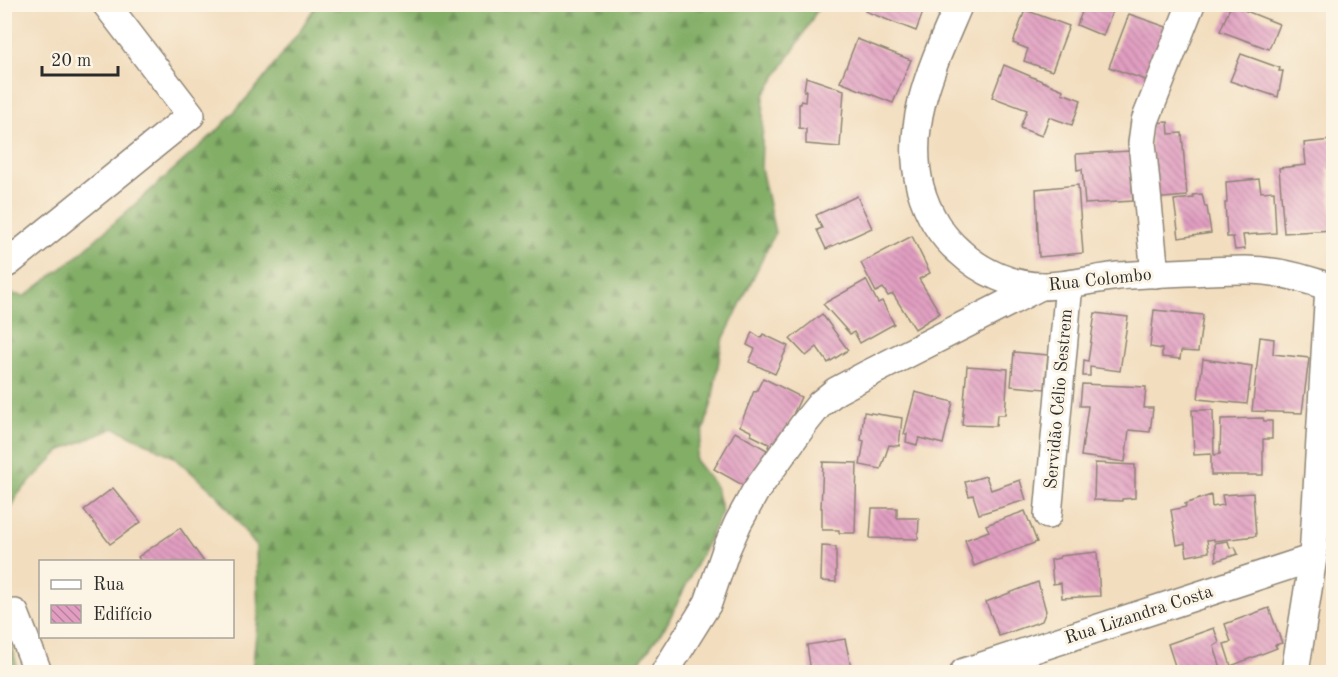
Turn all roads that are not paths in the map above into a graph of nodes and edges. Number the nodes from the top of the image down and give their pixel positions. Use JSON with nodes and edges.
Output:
{"nodes":[{"id":1,"x":106,"y":4,"type":"edge"},
{"id":2,"x":959,"y":4,"type":"edge"},
{"id":3,"x":1191,"y":4,"type":"edge"},
{"id":4,"x":6,"y":261,"type":"edge"},
{"id":5,"x":1155,"y":274,"type":"junction"},
{"id":6,"x":1069,"y":284,"type":"junction"},
{"id":7,"x":1041,"y":286,"type":"junction"},
{"id":8,"x":1331,"y":288,"type":"edge"},
{"id":9,"x":1048,"y":515,"type":"dead end"},
{"id":10,"x":1313,"y":558,"type":"junction"},
{"id":11,"x":15,"y":613,"type":"dead end"},
{"id":12,"x":38,"y":672,"type":"edge"},
{"id":13,"x":665,"y":672,"type":"edge"},
{"id":14,"x":964,"y":672,"type":"edge"},
{"id":15,"x":1295,"y":672,"type":"edge"}],
"edges":[{"from":1,"to":4,"type":"street"},
{"from":2,"to":7,"type":"street","name":"Rua Colombo"},
{"from":3,"to":5,"type":"street"},
{"from":5,"to":6,"type":"street","name":"Rua Colombo"},
{"from":5,"to":8,"type":"street","name":"Rua Colombo"},
{"from":6,"to":7,"type":"street","name":"Rua Colombo"},
{"from":6,"to":9,"type":"street","name":"Servidão Célio Sestrem"},
{"from":7,"to":13,"type":"street"},
{"from":8,"to":10,"type":"street"},
{"from":10,"to":14,"type":"street","name":"Rua Lizandra Costa"},
{"from":10,"to":15,"type":"street"},
{"from":11,"to":12,"type":"street"}]}
